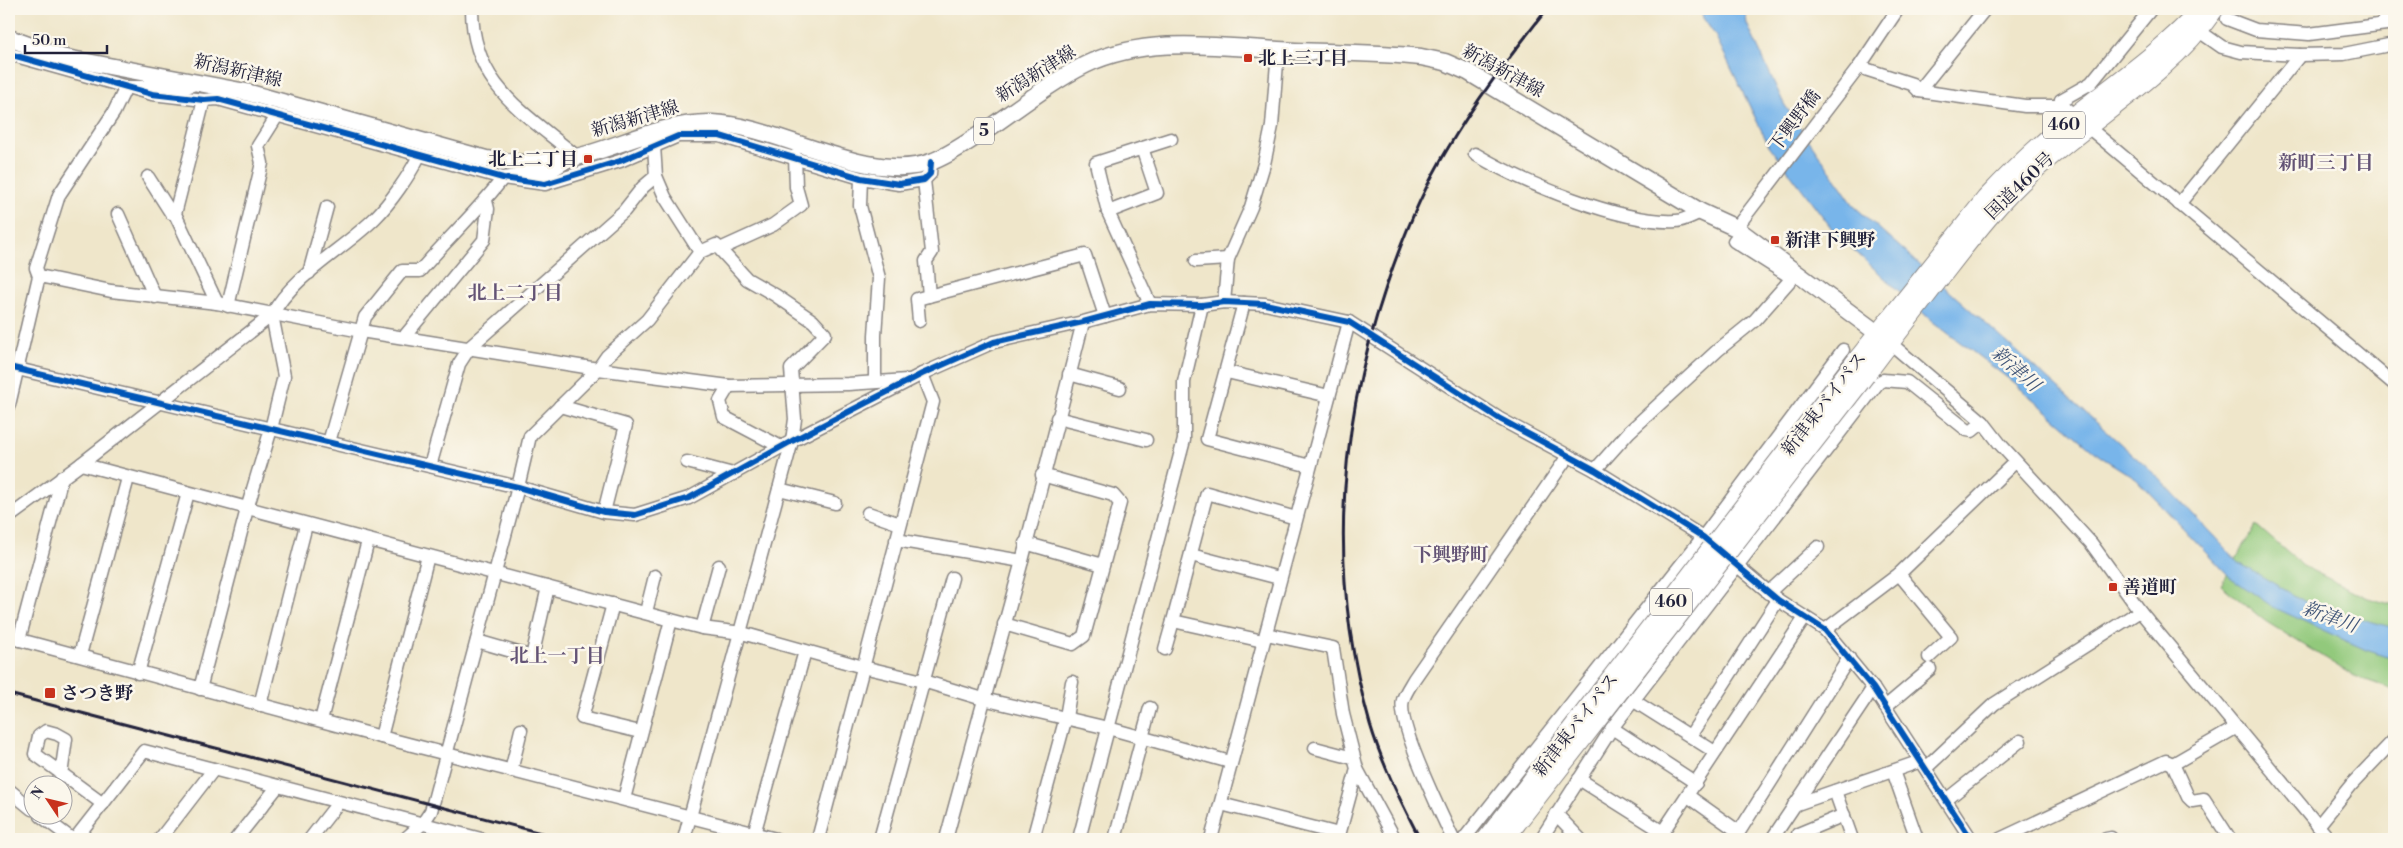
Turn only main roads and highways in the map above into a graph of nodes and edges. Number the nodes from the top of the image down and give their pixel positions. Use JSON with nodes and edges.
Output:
{"nodes":[{"id":1,"x":2202,"y":9,"type":"edge"},
{"id":2,"x":2221,"y":14,"type":"edge"},
{"id":3,"x":9,"y":38,"type":"edge"},
{"id":4,"x":2075,"y":116,"type":"junction"},
{"id":5,"x":1884,"y":338,"type":"junction"},
{"id":6,"x":1854,"y":363,"type":"junction"},
{"id":7,"x":1487,"y":839,"type":"edge"},
{"id":8,"x":1504,"y":839,"type":"edge"}],
"edges":[{"from":1,"to":4,"type":"highway","number":"460"},
{"from":2,"to":4,"type":"highway","name":"国道460号","number":"460"},
{"from":3,"to":5,"type":"main road","name":"新潟新津線","number":"5"},
{"from":4,"to":5,"type":"highway","name":"国道460号","number":"460"},
{"from":5,"to":6,"type":"highway","name":"新津東バイパス","number":"460"},
{"from":6,"to":7,"type":"highway","name":"新津東バイパス","number":"460","bridge":true},
{"from":6,"to":8,"type":"highway","name":"新津東バイパス","number":"460","bridge":true}]}
